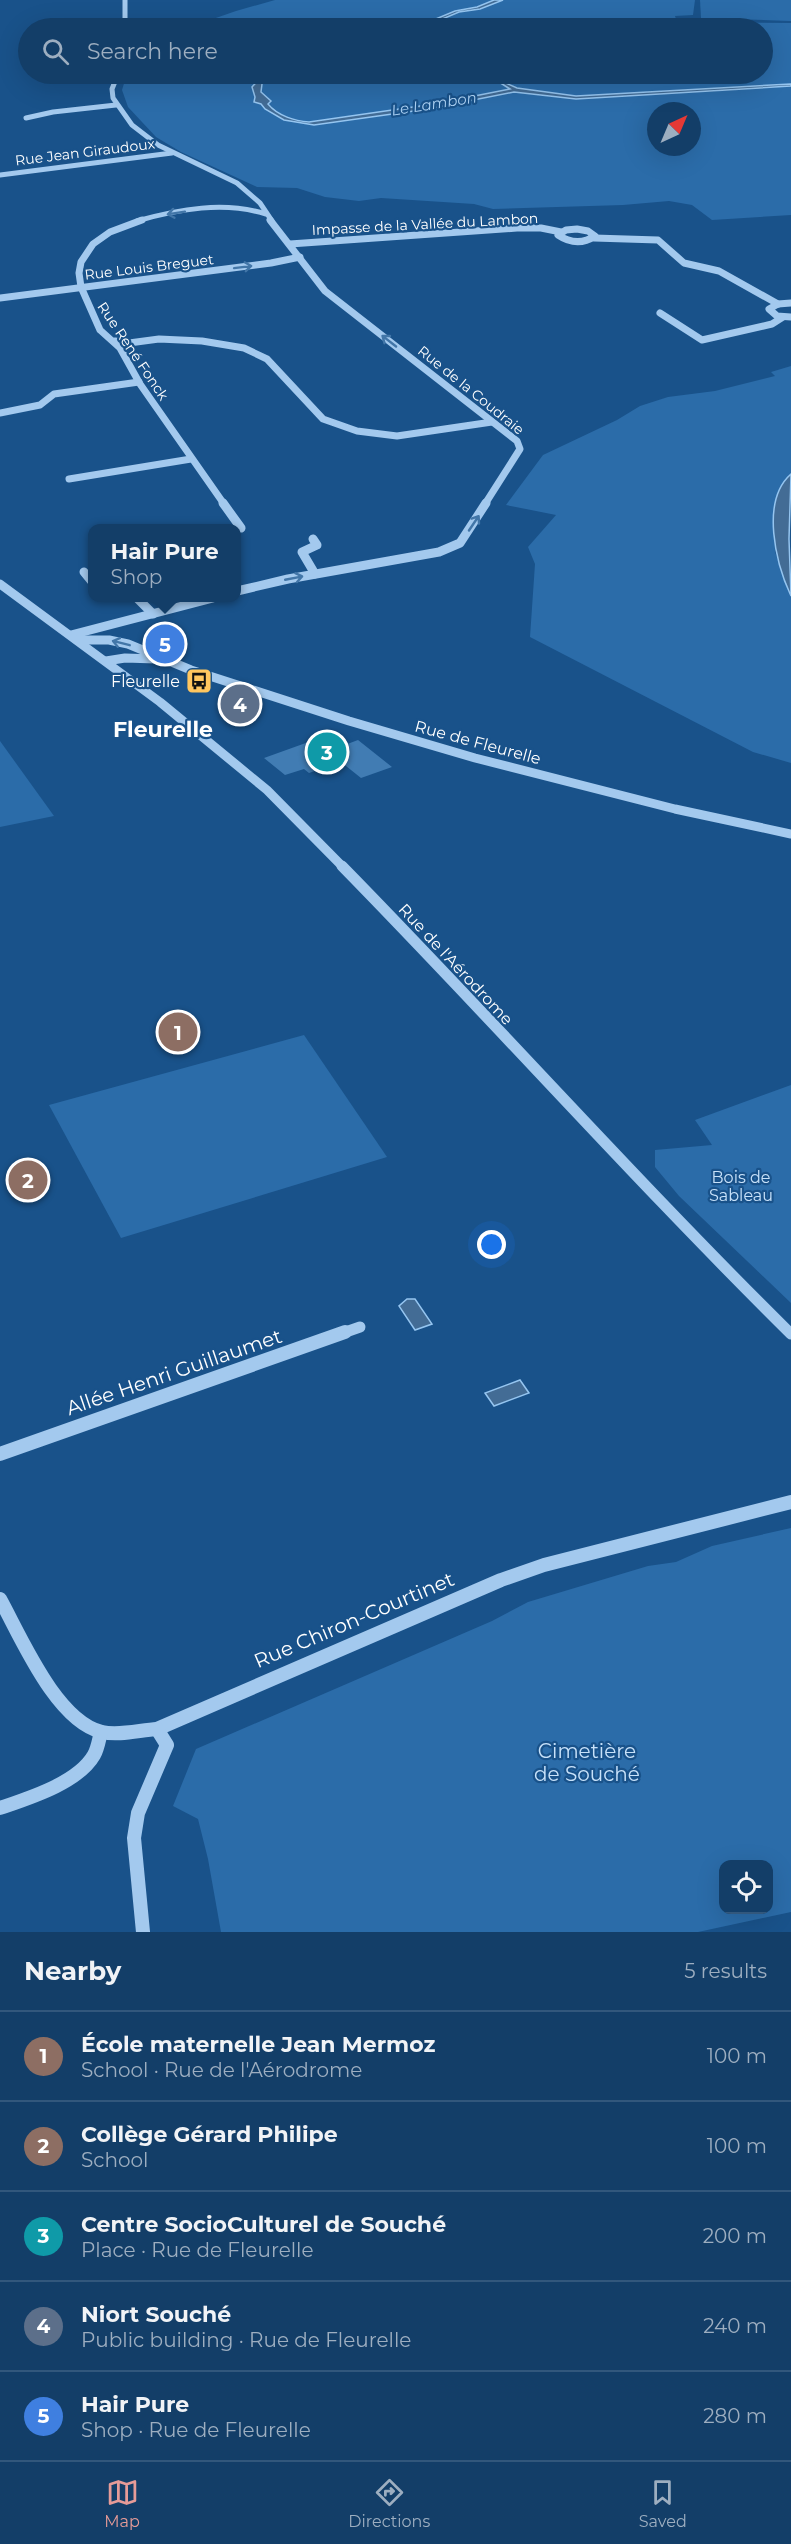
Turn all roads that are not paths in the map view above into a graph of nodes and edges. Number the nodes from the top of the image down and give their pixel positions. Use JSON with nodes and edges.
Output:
{"nodes":[{"id":1,"x":125,"y":0,"type":"edge"},
{"id":2,"x":125,"y":18,"type":"edge"},
{"id":3,"x":114,"y":84,"type":"edge"},
{"id":4,"x":116,"y":105,"type":"junction"},
{"id":5,"x":26,"y":118,"type":"dead end"},
{"id":6,"x":174,"y":153,"type":"junction"},
{"id":7,"x":0,"y":175,"type":"edge"},
{"id":8,"x":248,"y":193,"type":"junction"},
{"id":9,"x":234,"y":205,"type":"junction"},
{"id":10,"x":266,"y":214,"type":"junction"},
{"id":11,"x":561,"y":232,"type":"junction"},
{"id":12,"x":594,"y":238,"type":"junction"},
{"id":13,"x":290,"y":244,"type":"junction"},
{"id":14,"x":300,"y":257,"type":"junction"},
{"id":15,"x":81,"y":287,"type":"junction"},
{"id":16,"x":0,"y":298,"type":"edge"},
{"id":17,"x":791,"y":303,"type":"edge"},
{"id":18,"x":778,"y":304,"type":"junction"},
{"id":19,"x":660,"y":313,"type":"dead end"},
{"id":20,"x":787,"y":317,"type":"edge"},
{"id":21,"x":115,"y":341,"type":"junction"},
{"id":22,"x":139,"y":382,"type":"junction"},
{"id":23,"x":0,"y":413,"type":"edge"},
{"id":24,"x":492,"y":422,"type":"junction"},
{"id":25,"x":191,"y":459,"type":"junction"},
{"id":26,"x":69,"y":479,"type":"dead end"},
{"id":27,"x":238,"y":524,"type":"edge"},
{"id":28,"x":313,"y":539,"type":"dead end"},
{"id":29,"x":84,"y":572,"type":"dead end"},
{"id":30,"x":315,"y":574,"type":"junction"},
{"id":31,"x":88,"y":577,"type":"edge"},
{"id":32,"x":0,"y":584,"type":"edge"},
{"id":33,"x":241,"y":590,"type":"edge"},
{"id":34,"x":142,"y":602,"type":"edge"},
{"id":35,"x":195,"y":602,"type":"edge"},
{"id":36,"x":153,"y":614,"type":"junction"},
{"id":37,"x":74,"y":638,"type":"junction"},
{"id":38,"x":164,"y":660,"type":"junction"},
{"id":39,"x":106,"y":661,"type":"junction"},
{"id":40,"x":791,"y":834,"type":"edge"},
{"id":41,"x":360,"y":1327,"type":"dead end"},
{"id":42,"x":791,"y":1334,"type":"edge"},
{"id":43,"x":0,"y":1454,"type":"edge"},
{"id":44,"x":791,"y":1503,"type":"edge"},
{"id":45,"x":0,"y":1599,"type":"edge"},
{"id":46,"x":157,"y":1729,"type":"junction"},
{"id":47,"x":101,"y":1732,"type":"junction"},
{"id":48,"x":0,"y":1808,"type":"edge"},
{"id":49,"x":143,"y":1932,"type":"edge"}],
"edges":[{"from":1,"to":2,"type":"street"},
{"from":3,"to":4,"type":"street"},
{"from":4,"to":5,"type":"street"},
{"from":4,"to":6,"type":"street","name":"Rue de la Coudraie"},
{"from":6,"to":7,"type":"street","name":"Rue Jean Giraudoux"},
{"from":6,"to":8,"type":"street","name":"Rue de la Coudraie"},
{"from":8,"to":9,"type":"street"},
{"from":8,"to":10,"type":"street","name":"Rue de la Coudraie"},
{"from":9,"to":10,"type":"street"},
{"from":9,"to":15,"type":"street","name":"Rue René Fonck","one_way":true},
{"from":10,"to":13,"type":"street","name":"Rue de la Coudraie"},
{"from":11,"to":12,"type":"street","name":"Impasse de la Vallée du Lambon"},
{"from":11,"to":12,"type":"street","name":"Impasse de la Vallée du Lambon"},
{"from":11,"to":13,"type":"street","name":"Impasse de la Vallée du Lambon"},
{"from":12,"to":18,"type":"street","name":"Impasse de la Vallée du Lambon"},
{"from":13,"to":14,"type":"street","name":"Rue de la Coudraie"},
{"from":15,"to":14,"type":"street","name":"Rue Louis Breguet","one_way":true},
{"from":24,"to":14,"type":"street","name":"Rue de la Coudraie","one_way":true},
{"from":15,"to":16,"type":"street","name":"Rue Louis Breguet"},
{"from":15,"to":21,"type":"street","name":"Rue René Fonck"},
{"from":17,"to":18,"type":"street"},
{"from":18,"to":20,"type":"street"},
{"from":19,"to":20,"type":"street"},
{"from":21,"to":22,"type":"street","name":"Rue René Fonck"},
{"from":21,"to":24,"type":"street"},
{"from":22,"to":23,"type":"street"},
{"from":22,"to":25,"type":"street","name":"Rue René Fonck"},
{"from":30,"to":24,"type":"street","name":"Rue de la Coudraie","one_way":true},
{"from":25,"to":26,"type":"street"},
{"from":25,"to":27,"type":"street","name":"Rue René Fonck"},
{"from":28,"to":30,"type":"street"},
{"from":29,"to":31,"type":"street"},
{"from":33,"to":30,"type":"street","name":"Rue de la Coudraie","one_way":true},
{"from":32,"to":37,"type":"street","name":"Rue de l'Aérodrome"},
{"from":34,"to":36,"type":"street"},
{"from":35,"to":36,"type":"street"},
{"from":36,"to":37,"type":"street"},
{"from":38,"to":37,"type":"street","name":"Rue de Fleurelle","one_way":true},
{"from":37,"to":39,"type":"street","name":"Rue de l'Aérodrome"},
{"from":38,"to":39,"type":"street","name":"Rue de Fleurelle"},
{"from":38,"to":40,"type":"street","name":"Rue de Fleurelle"},
{"from":39,"to":42,"type":"street","name":"Rue de l'Aérodrome"},
{"from":41,"to":43,"type":"street","name":"Allée Henri Guillaumet"},
{"from":44,"to":46,"type":"street","name":"Rue Chiron-Courtinet"},
{"from":45,"to":47,"type":"street"},
{"from":46,"to":47,"type":"street","name":"Rue Chiron-Courtinet"},
{"from":46,"to":49,"type":"street"},
{"from":47,"to":48,"type":"street"}]}
